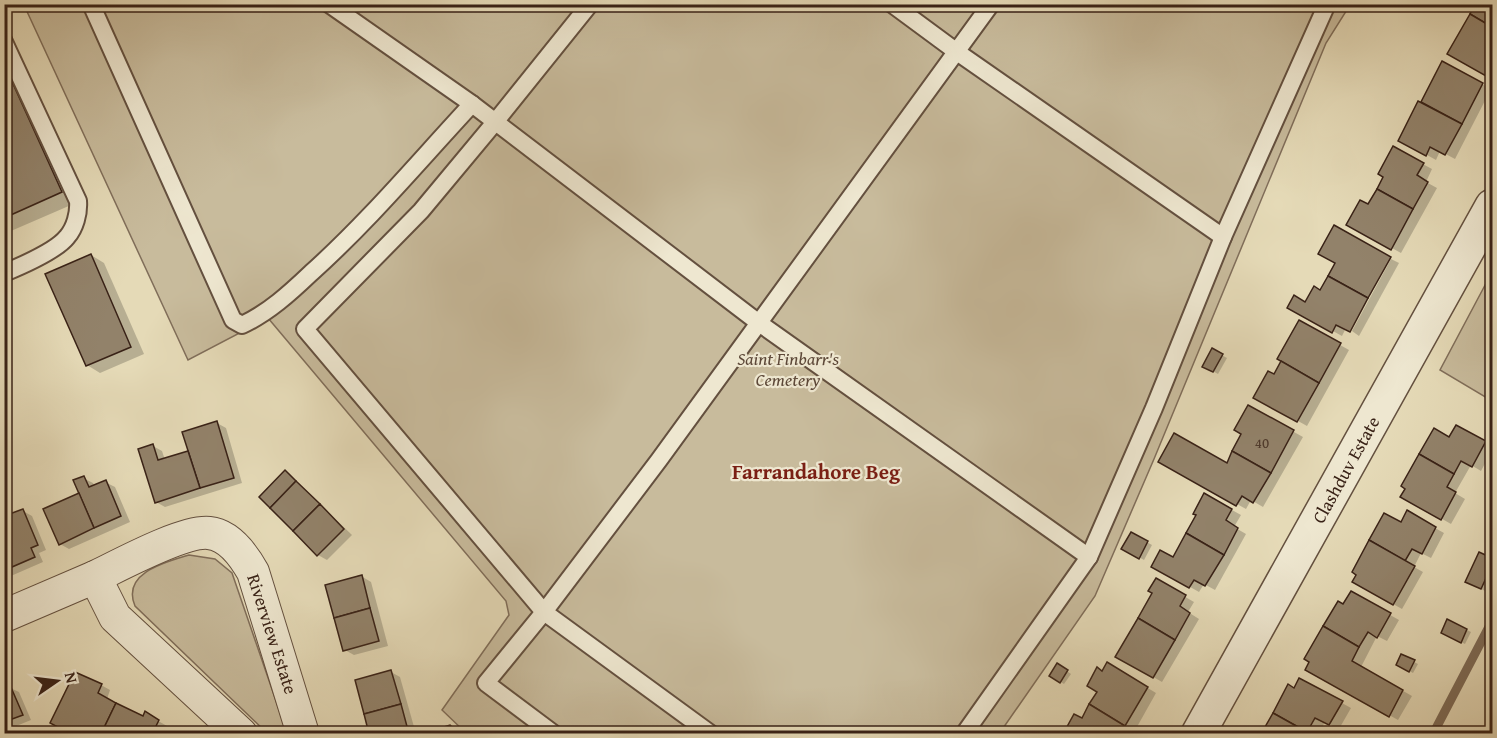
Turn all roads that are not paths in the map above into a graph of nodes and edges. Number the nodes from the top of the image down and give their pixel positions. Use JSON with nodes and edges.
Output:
{"nodes":[{"id":1,"x":329,"y":4,"type":"edge"},
{"id":2,"x":590,"y":4,"type":"edge"},
{"id":3,"x":892,"y":4,"type":"edge"},
{"id":4,"x":991,"y":4,"type":"edge"},
{"id":5,"x":1328,"y":4,"type":"edge"},
{"id":6,"x":94,"y":6,"type":"edge"},
{"id":7,"x":4,"y":42,"type":"edge"},
{"id":8,"x":957,"y":52,"type":"junction"},
{"id":9,"x":472,"y":104,"type":"junction"},
{"id":10,"x":496,"y":121,"type":"junction"},
{"id":11,"x":1492,"y":206,"type":"edge"},
{"id":12,"x":1222,"y":237,"type":"junction"},
{"id":13,"x":4,"y":273,"type":"edge"},
{"id":14,"x":759,"y":323,"type":"junction"},
{"id":15,"x":1089,"y":556,"type":"junction"},
{"id":16,"x":95,"y":577,"type":"junction"},
{"id":17,"x":544,"y":612,"type":"junction"},
{"id":18,"x":4,"y":616,"type":"edge"},
{"id":19,"x":241,"y":734,"type":"edge"},
{"id":20,"x":303,"y":734,"type":"edge"},
{"id":21,"x":554,"y":734,"type":"edge"},
{"id":22,"x":711,"y":734,"type":"edge"},
{"id":23,"x":964,"y":734,"type":"edge"},
{"id":24,"x":1198,"y":734,"type":"edge"}],
"edges":[{"from":1,"to":9,"type":"lane"},
{"from":2,"to":10,"type":"lane"},
{"from":3,"to":8,"type":"lane"},
{"from":4,"to":8,"type":"lane"},
{"from":5,"to":12,"type":"lane"},
{"from":6,"to":9,"type":"lane"},
{"from":7,"to":13,"type":"lane"},
{"from":8,"to":12,"type":"lane"},
{"from":8,"to":14,"type":"lane"},
{"from":9,"to":10,"type":"lane"},
{"from":10,"to":14,"type":"lane"},
{"from":10,"to":17,"type":"lane"},
{"from":11,"to":24,"type":"street","name":"Clashduv Estate"},
{"from":12,"to":15,"type":"lane"},
{"from":14,"to":15,"type":"lane"},
{"from":14,"to":17,"type":"lane"},
{"from":15,"to":23,"type":"lane"},
{"from":16,"to":18,"type":"street","name":"Riverview Estate"},
{"from":16,"to":19,"type":"street"},
{"from":16,"to":20,"type":"street","name":"Riverview Estate"},
{"from":17,"to":21,"type":"lane"},
{"from":17,"to":22,"type":"lane"}]}
